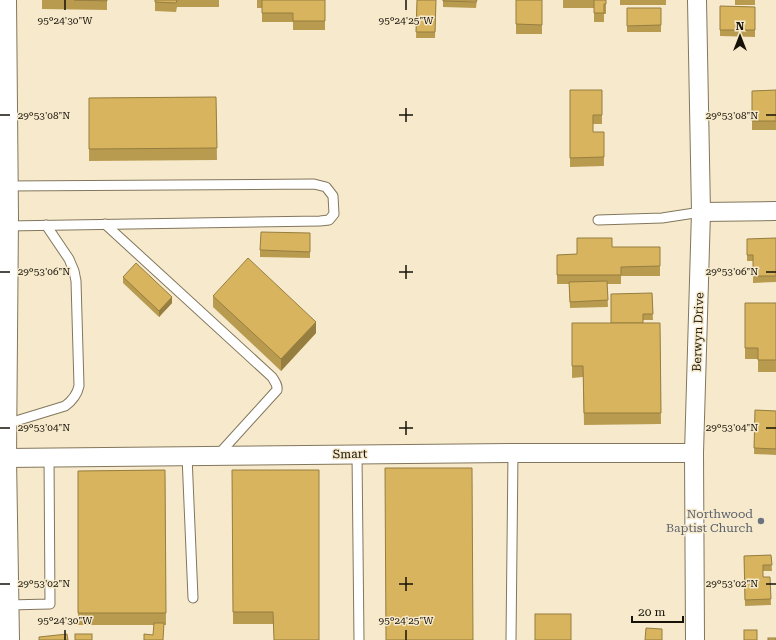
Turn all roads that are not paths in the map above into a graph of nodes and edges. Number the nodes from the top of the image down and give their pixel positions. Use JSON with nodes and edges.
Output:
{"nodes":[{"id":1,"x":5,"y":0,"type":"edge"},
{"id":2,"x":697,"y":0,"type":"edge"},
{"id":3,"x":2,"y":38,"type":"edge"},
{"id":4,"x":6,"y":186,"type":"junction"},
{"id":5,"x":776,"y":211,"type":"edge"},
{"id":6,"x":701,"y":212,"type":"junction"},
{"id":7,"x":598,"y":220,"type":"dead end"},
{"id":8,"x":106,"y":224,"type":"junction"},
{"id":9,"x":46,"y":225,"type":"junction"},
{"id":10,"x":7,"y":226,"type":"junction"},
{"id":11,"x":6,"y":424,"type":"junction"},
{"id":12,"x":513,"y":453,"type":"junction"},
{"id":13,"x":694,"y":453,"type":"junction"},
{"id":14,"x":357,"y":454,"type":"junction"},
{"id":15,"x":187,"y":456,"type":"junction"},
{"id":16,"x":217,"y":456,"type":"junction"},
{"id":17,"x":49,"y":457,"type":"junction"},
{"id":18,"x":5,"y":458,"type":"junction"},
{"id":19,"x":193,"y":598,"type":"dead end"},
{"id":20,"x":8,"y":605,"type":"junction"},
{"id":21,"x":8,"y":640,"type":"edge"},
{"id":22,"x":359,"y":640,"type":"edge"},
{"id":23,"x":511,"y":640,"type":"edge"},
{"id":24,"x":695,"y":640,"type":"edge"}],
"edges":[{"from":1,"to":3,"type":"street"},
{"from":2,"to":6,"type":"street","name":"Berwyn Drive"},
{"from":3,"to":4,"type":"street"},
{"from":4,"to":8,"type":"lane"},
{"from":4,"to":10,"type":"street"},
{"from":5,"to":6,"type":"street"},
{"from":6,"to":7,"type":"lane"},
{"from":6,"to":13,"type":"street","name":"Berwyn Drive"},
{"from":8,"to":9,"type":"lane"},
{"from":8,"to":16,"type":"lane"},
{"from":9,"to":10,"type":"lane"},
{"from":9,"to":11,"type":"lane"},
{"from":10,"to":11,"type":"street"},
{"from":11,"to":18,"type":"street"},
{"from":12,"to":13,"type":"street","name":"Smart"},
{"from":12,"to":14,"type":"street","name":"Smart"},
{"from":12,"to":23,"type":"lane"},
{"from":13,"to":24,"type":"street","name":"Berwyn Drive"},
{"from":14,"to":16,"type":"street","name":"Smart"},
{"from":14,"to":22,"type":"lane"},
{"from":15,"to":16,"type":"street","name":"Smart"},
{"from":15,"to":17,"type":"street","name":"Smart"},
{"from":15,"to":19,"type":"lane"},
{"from":17,"to":18,"type":"street","name":"Smart"},
{"from":17,"to":20,"type":"lane"},
{"from":18,"to":20,"type":"street"},
{"from":20,"to":21,"type":"street"}]}
